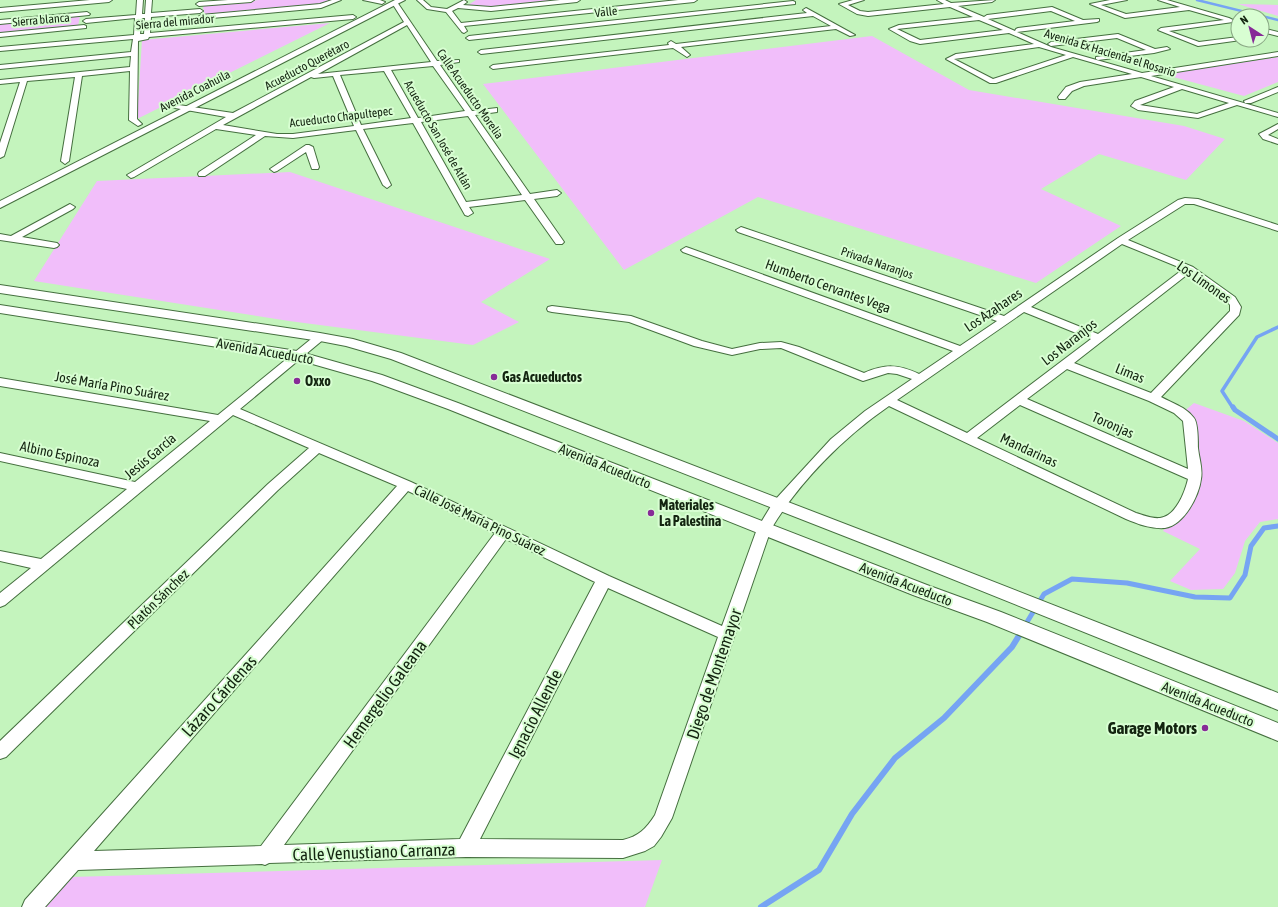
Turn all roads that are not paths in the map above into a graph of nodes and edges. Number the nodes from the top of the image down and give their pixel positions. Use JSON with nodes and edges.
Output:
{"nodes":[{"id":1,"x":110,"y":0,"type":"edge"},
{"id":2,"x":140,"y":0,"type":"edge"},
{"id":3,"x":150,"y":0,"type":"edge"},
{"id":4,"x":251,"y":0,"type":"edge"},
{"id":5,"x":338,"y":0,"type":"edge"},
{"id":6,"x":366,"y":0,"type":"edge"},
{"id":7,"x":420,"y":0,"type":"edge"},
{"id":8,"x":469,"y":0,"type":"edge"},
{"id":9,"x":577,"y":0,"type":"edge"},
{"id":10,"x":613,"y":0,"type":"edge"},
{"id":11,"x":694,"y":0,"type":"edge"},
{"id":12,"x":861,"y":0,"type":"edge"},
{"id":13,"x":940,"y":0,"type":"edge"},
{"id":14,"x":992,"y":0,"type":"edge"},
{"id":15,"x":1124,"y":0,"type":"edge"},
{"id":16,"x":1161,"y":0,"type":"edge"},
{"id":17,"x":384,"y":1,"type":"edge"},
{"id":18,"x":398,"y":2,"type":"edge"},
{"id":19,"x":790,"y":2,"type":"edge"},
{"id":20,"x":950,"y":2,"type":"edge"},
{"id":21,"x":959,"y":4,"type":"junction"},
{"id":22,"x":457,"y":6,"type":"junction"},
{"id":23,"x":623,"y":7,"type":"junction"},
{"id":24,"x":1189,"y":8,"type":"junction"},
{"id":25,"x":0,"y":10,"type":"edge"},
{"id":26,"x":200,"y":11,"type":"edge"},
{"id":27,"x":448,"y":11,"type":"junction"},
{"id":28,"x":814,"y":14,"type":"junction"},
{"id":29,"x":149,"y":15,"type":"junction"},
{"id":30,"x":138,"y":16,"type":"junction"},
{"id":31,"x":1125,"y":16,"type":"junction"},
{"id":32,"x":987,"y":17,"type":"junction"},
{"id":33,"x":349,"y":18,"type":"junction"},
{"id":34,"x":979,"y":18,"type":"junction"},
{"id":35,"x":1112,"y":18,"type":"dead end"},
{"id":36,"x":640,"y":20,"type":"junction"},
{"id":37,"x":1097,"y":20,"type":"dead end"},
{"id":38,"x":86,"y":21,"type":"junction"},
{"id":39,"x":1230,"y":21,"type":"edge"},
{"id":40,"x":1230,"y":21,"type":"edge"},
{"id":41,"x":0,"y":22,"type":"edge"},
{"id":42,"x":408,"y":22,"type":"junction"},
{"id":43,"x":1082,"y":22,"type":"junction"},
{"id":44,"x":458,"y":25,"type":"junction"},
{"id":45,"x":837,"y":27,"type":"junction"},
{"id":46,"x":1018,"y":30,"type":"junction"},
{"id":47,"x":1009,"y":31,"type":"junction"},
{"id":48,"x":657,"y":33,"type":"junction"},
{"id":49,"x":0,"y":35,"type":"edge"},
{"id":50,"x":147,"y":35,"type":"junction"},
{"id":51,"x":852,"y":35,"type":"dead end"},
{"id":52,"x":137,"y":38,"type":"junction"},
{"id":53,"x":1230,"y":40,"type":"edge"},
{"id":54,"x":123,"y":41,"type":"dead end"},
{"id":55,"x":1051,"y":44,"type":"junction"},
{"id":56,"x":1198,"y":44,"type":"junction"},
{"id":57,"x":1041,"y":45,"type":"junction"},
{"id":58,"x":674,"y":46,"type":"junction"},
{"id":59,"x":1180,"y":46,"type":"dead end"},
{"id":60,"x":28,"y":48,"type":"junction"},
{"id":61,"x":0,"y":49,"type":"edge"},
{"id":62,"x":1167,"y":49,"type":"dead end"},
{"id":63,"x":1154,"y":51,"type":"junction"},
{"id":64,"x":0,"y":53,"type":"edge"},
{"id":65,"x":134,"y":54,"type":"junction"},
{"id":66,"x":1278,"y":54,"type":"edge"},
{"id":67,"x":483,"y":55,"type":"junction"},
{"id":68,"x":1072,"y":55,"type":"junction"},
{"id":69,"x":687,"y":56,"type":"dead end"},
{"id":70,"x":1098,"y":58,"type":"junction"},
{"id":71,"x":457,"y":61,"type":"dead end"},
{"id":72,"x":434,"y":63,"type":"junction"},
{"id":73,"x":0,"y":67,"type":"edge"},
{"id":74,"x":133,"y":69,"type":"junction"},
{"id":75,"x":387,"y":69,"type":"junction"},
{"id":76,"x":1150,"y":73,"type":"junction"},
{"id":77,"x":79,"y":74,"type":"junction"},
{"id":78,"x":336,"y":74,"type":"junction"},
{"id":79,"x":1140,"y":74,"type":"junction"},
{"id":80,"x":308,"y":77,"type":"junction"},
{"id":81,"x":24,"y":80,"type":"junction"},
{"id":82,"x":993,"y":81,"type":"junction"},
{"id":83,"x":0,"y":82,"type":"edge"},
{"id":84,"x":978,"y":85,"type":"dead end"},
{"id":85,"x":1181,"y":87,"type":"junction"},
{"id":86,"x":1278,"y":89,"type":"edge"},
{"id":87,"x":1062,"y":97,"type":"dead end"},
{"id":88,"x":1248,"y":101,"type":"junction"},
{"id":89,"x":200,"y":102,"type":"junction"},
{"id":90,"x":1236,"y":103,"type":"junction"},
{"id":91,"x":188,"y":104,"type":"junction"},
{"id":92,"x":216,"y":104,"type":"dead end"},
{"id":93,"x":231,"y":107,"type":"dead end"},
{"id":94,"x":246,"y":110,"type":"junction"},
{"id":95,"x":494,"y":110,"type":"dead end"},
{"id":96,"x":1278,"y":110,"type":"edge"},
{"id":97,"x":470,"y":113,"type":"junction"},
{"id":98,"x":1278,"y":115,"type":"edge"},
{"id":99,"x":235,"y":116,"type":"junction"},
{"id":100,"x":415,"y":120,"type":"junction"},
{"id":101,"x":138,"y":124,"type":"junction"},
{"id":102,"x":216,"y":126,"type":"junction"},
{"id":103,"x":1278,"y":126,"type":"edge"},
{"id":104,"x":358,"y":127,"type":"junction"},
{"id":105,"x":313,"y":133,"type":"junction"},
{"id":106,"x":263,"y":134,"type":"junction"},
{"id":107,"x":1278,"y":142,"type":"edge"},
{"id":108,"x":309,"y":146,"type":"junction"},
{"id":109,"x":0,"y":156,"type":"edge"},
{"id":110,"x":61,"y":163,"type":"joint"},
{"id":111,"x":315,"y":167,"type":"dead end"},
{"id":112,"x":274,"y":169,"type":"dead end"},
{"id":113,"x":202,"y":174,"type":"dead end"},
{"id":114,"x":131,"y":175,"type":"dead end"},
{"id":115,"x":387,"y":185,"type":"dead end"},
{"id":116,"x":557,"y":193,"type":"dead end"},
{"id":117,"x":528,"y":197,"type":"junction"},
{"id":118,"x":0,"y":205,"type":"edge"},
{"id":119,"x":70,"y":206,"type":"dead end"},
{"id":120,"x":1278,"y":228,"type":"edge"},
{"id":121,"x":741,"y":230,"type":"dead end"},
{"id":122,"x":0,"y":237,"type":"edge"},
{"id":123,"x":12,"y":239,"type":"junction"},
{"id":124,"x":1121,"y":240,"type":"junction"},
{"id":125,"x":559,"y":242,"type":"dead end"},
{"id":126,"x":54,"y":245,"type":"dead end"},
{"id":127,"x":686,"y":250,"type":"dead end"},
{"id":128,"x":1189,"y":269,"type":"junction"},
{"id":129,"x":0,"y":289,"type":"edge"},
{"id":130,"x":0,"y":308,"type":"edge"},
{"id":131,"x":1023,"y":308,"type":"junction"},
{"id":132,"x":552,"y":309,"type":"dead end"},
{"id":133,"x":1005,"y":320,"type":"junction"},
{"id":134,"x":320,"y":336,"type":"junction"},
{"id":135,"x":1098,"y":338,"type":"junction"},
{"id":136,"x":960,"y":350,"type":"junction"},
{"id":137,"x":297,"y":355,"type":"junction"},
{"id":138,"x":1065,"y":364,"type":"junction"},
{"id":139,"x":918,"y":378,"type":"junction"},
{"id":140,"x":0,"y":382,"type":"edge"},
{"id":141,"x":1152,"y":398,"type":"junction"},
{"id":142,"x":1019,"y":400,"type":"junction"},
{"id":143,"x":889,"y":401,"type":"junction"},
{"id":144,"x":231,"y":410,"type":"junction"},
{"id":145,"x":219,"y":419,"type":"junction"},
{"id":146,"x":968,"y":439,"type":"junction"},
{"id":147,"x":318,"y":446,"type":"junction"},
{"id":148,"x":0,"y":457,"type":"edge"},
{"id":149,"x":1195,"y":477,"type":"junction"},
{"id":150,"x":406,"y":485,"type":"junction"},
{"id":151,"x":138,"y":487,"type":"junction"},
{"id":152,"x":779,"y":504,"type":"junction"},
{"id":153,"x":764,"y":529,"type":"junction"},
{"id":154,"x":504,"y":531,"type":"junction"},
{"id":155,"x":0,"y":556,"type":"edge"},
{"id":156,"x":43,"y":565,"type":"junction"},
{"id":157,"x":604,"y":580,"type":"junction"},
{"id":158,"x":0,"y":601,"type":"edge"},
{"id":159,"x":728,"y":635,"type":"junction"},
{"id":160,"x":1278,"y":702,"type":"edge"},
{"id":161,"x":1278,"y":732,"type":"edge"},
{"id":162,"x":0,"y":752,"type":"edge"},
{"id":163,"x":663,"y":818,"type":"joint"},
{"id":164,"x":466,"y":848,"type":"junction"},
{"id":165,"x":265,"y":856,"type":"junction"},
{"id":166,"x":73,"y":861,"type":"junction"},
{"id":167,"x":32,"y":907,"type":"edge"}],
"edges":[{"from":1,"to":25,"type":"street"},
{"from":2,"to":30,"type":"street"},
{"from":3,"to":29,"type":"street"},
{"from":4,"to":26,"type":"street"},
{"from":5,"to":26,"type":"street"},
{"from":6,"to":17,"type":"street"},
{"from":7,"to":27,"type":"street"},
{"from":8,"to":22,"type":"street"},
{"from":9,"to":22,"type":"street"},
{"from":10,"to":23,"type":"street"},
{"from":11,"to":23,"type":"street"},
{"from":12,"to":20,"type":"street"},
{"from":13,"to":20,"type":"street","name":"Avenida Ex Hacienda el Rosario"},
{"from":14,"to":21,"type":"street"},
{"from":15,"to":31,"type":"street"},
{"from":16,"to":24,"type":"street"},
{"from":17,"to":33,"type":"street","name":"Avenida Coahuila"},
{"from":18,"to":42,"type":"street","name":"Calle Acueducto Morelia"},
{"from":18,"to":89,"type":"street","name":"Avenida Coahuila"},
{"from":19,"to":28,"type":"street"},
{"from":19,"to":36,"type":"street","name":"Valle"},
{"from":20,"to":21,"type":"street","name":"Avenida Ex Hacienda el Rosario"},
{"from":20,"to":34,"type":"street","name":"Avenida Ex Hacienda el Rosario"},
{"from":21,"to":32,"type":"street","name":"Avenida Ex Hacienda el Rosario"},
{"from":22,"to":27,"type":"street"},
{"from":23,"to":36,"type":"street"},
{"from":23,"to":44,"type":"street"},
{"from":24,"to":31,"type":"street"},
{"from":24,"to":39,"type":"street"},
{"from":26,"to":29,"type":"street"},
{"from":27,"to":44,"type":"street"},
{"from":28,"to":45,"type":"street"},
{"from":28,"to":48,"type":"street"},
{"from":29,"to":30,"type":"street"},
{"from":29,"to":50,"type":"street"},
{"from":30,"to":38,"type":"street"},
{"from":30,"to":52,"type":"street"},
{"from":31,"to":35,"type":"street"},
{"from":32,"to":43,"type":"street"},
{"from":32,"to":46,"type":"street","name":"Avenida Ex Hacienda el Rosario"},
{"from":33,"to":50,"type":"street","name":"Sierra del mirador"},
{"from":33,"to":52,"type":"street","name":"Sierra del mirador"},
{"from":33,"to":91,"type":"street","name":"Avenida Coahuila"},
{"from":34,"to":47,"type":"street","name":"Avenida Ex Hacienda el Rosario"},
{"from":34,"to":47,"type":"street"},
{"from":36,"to":48,"type":"street"},
{"from":36,"to":67,"type":"street","name":"Valle"},
{"from":37,"to":43,"type":"street"},
{"from":38,"to":41,"type":"street"},
{"from":38,"to":49,"type":"street","name":"Sierra blanca"},
{"from":40,"to":56,"type":"street"},
{"from":42,"to":72,"type":"street","name":"Calle Acueducto Morelia"},
{"from":42,"to":80,"type":"street","name":"Acueducto Querétaro"},
{"from":43,"to":46,"type":"street"},
{"from":44,"to":67,"type":"street"},
{"from":45,"to":51,"type":"street"},
{"from":45,"to":58,"type":"street"},
{"from":46,"to":55,"type":"street","name":"Avenida Ex Hacienda el Rosario"},
{"from":47,"to":57,"type":"street","name":"Avenida Ex Hacienda el Rosario"},
{"from":48,"to":58,"type":"street"},
{"from":48,"to":67,"type":"street"},
{"from":50,"to":52,"type":"street","name":"Sierra del mirador"},
{"from":52,"to":60,"type":"street","name":"Sierra del mirador"},
{"from":52,"to":65,"type":"street"},
{"from":53,"to":56,"type":"street"},
{"from":54,"to":60,"type":"street","name":"Sierra del mirador"},
{"from":55,"to":63,"type":"street"},
{"from":55,"to":70,"type":"street","name":"Avenida Ex Hacienda el Rosario"},
{"from":56,"to":59,"type":"street"},
{"from":57,"to":68,"type":"street","name":"Avenida Ex Hacienda el Rosario"},
{"from":57,"to":82,"type":"street"},
{"from":58,"to":67,"type":"street"},
{"from":58,"to":69,"type":"street"},
{"from":60,"to":61,"type":"street","name":"Sierra del mirador"},
{"from":60,"to":64,"type":"street","name":"Sierra del mirador"},
{"from":62,"to":63,"type":"street"},
{"from":63,"to":70,"type":"street"},
{"from":65,"to":73,"type":"street"},
{"from":65,"to":74,"type":"street"},
{"from":66,"to":76,"type":"street"},
{"from":68,"to":79,"type":"street","name":"Avenida Ex Hacienda el Rosario"},
{"from":68,"to":82,"type":"street"},
{"from":70,"to":76,"type":"street","name":"Avenida Ex Hacienda el Rosario"},
{"from":71,"to":72,"type":"street"},
{"from":72,"to":75,"type":"street"},
{"from":72,"to":97,"type":"street","name":"Calle Acueducto Morelia"},
{"from":74,"to":77,"type":"street"},
{"from":74,"to":101,"type":"street"},
{"from":75,"to":78,"type":"street"},
{"from":75,"to":100,"type":"street","name":"Acueducto San José de Atlán"},
{"from":76,"to":79,"type":"street"},
{"from":76,"to":88,"type":"street","name":"Avenida Ex Hacienda el Rosario"},
{"from":77,"to":81,"type":"street"},
{"from":77,"to":110,"type":"street"},
{"from":78,"to":80,"type":"street"},
{"from":78,"to":104,"type":"street"},
{"from":79,"to":85,"type":"street","name":"Avenida Ex Hacienda el Rosario"},
{"from":79,"to":87,"type":"street"},
{"from":80,"to":94,"type":"street","name":"Acueducto Querétaro"},
{"from":81,"to":83,"type":"street"},
{"from":81,"to":109,"type":"street"},
{"from":82,"to":84,"type":"street"},
{"from":85,"to":90,"type":"street","name":"Avenida Ex Hacienda el Rosario"},
{"from":85,"to":90,"type":"street"},
{"from":86,"to":88,"type":"street"},
{"from":88,"to":96,"type":"street","name":"Avenida Ex Hacienda el Rosario"},
{"from":89,"to":91,"type":"street","name":"Avenida Coahuila"},
{"from":89,"to":92,"type":"street"},
{"from":90,"to":98,"type":"street","name":"Avenida Ex Hacienda el Rosario"},
{"from":91,"to":99,"type":"street"},
{"from":91,"to":101,"type":"street","name":"Avenida Coahuila"},
{"from":91,"to":118,"type":"street","name":"Avenida Coahuila"},
{"from":93,"to":94,"type":"street"},
{"from":94,"to":99,"type":"street","name":"Acueducto Querétaro"},
{"from":95,"to":97,"type":"street","name":"Acueducto Chapultepec"},
{"from":97,"to":100,"type":"street","name":"Acueducto Chapultepec"},
{"from":97,"to":117,"type":"street","name":"Calle Acueducto Morelia"},
{"from":99,"to":102,"type":"street","name":"Acueducto Querétaro"},
{"from":100,"to":104,"type":"street","name":"Acueducto Chapultepec"},
{"from":100,"to":117,"type":"street","name":"Acueducto San José de Atlán"},
{"from":101,"to":110,"type":"street","name":"Avenida Coahuila"},
{"from":102,"to":106,"type":"street","name":"Acueducto Chapultepec"},
{"from":102,"to":114,"type":"street","name":"Acueducto Querétaro"},
{"from":103,"to":107,"type":"street"},
{"from":104,"to":105,"type":"street","name":"Acueducto Chapultepec"},
{"from":104,"to":115,"type":"street"},
{"from":105,"to":106,"type":"street","name":"Acueducto Chapultepec"},
{"from":105,"to":108,"type":"street"},
{"from":106,"to":113,"type":"street"},
{"from":108,"to":111,"type":"street"},
{"from":108,"to":112,"type":"street"},
{"from":116,"to":117,"type":"street"},
{"from":117,"to":125,"type":"street","name":"Calle Acueducto Morelia"},
{"from":119,"to":123,"type":"street"},
{"from":120,"to":124,"type":"street","name":"Los Azahares"},
{"from":121,"to":133,"type":"street","name":"Privada Naranjos"},
{"from":122,"to":123,"type":"street"},
{"from":123,"to":126,"type":"street"},
{"from":124,"to":128,"type":"street","name":"Los Limones"},
{"from":124,"to":131,"type":"street","name":"Los Azahares"},
{"from":127,"to":136,"type":"street","name":"Humberto Cervantes Vega"},
{"from":128,"to":135,"type":"street","name":"Los Naranjos"},
{"from":128,"to":141,"type":"street","name":"Los Limones"},
{"from":129,"to":134,"type":"street","name":"Avenida Acueducto"},
{"from":130,"to":137,"type":"street","name":"Avenida Acueducto"},
{"from":131,"to":133,"type":"street","name":"Los Azahares"},
{"from":131,"to":135,"type":"street"},
{"from":132,"to":139,"type":"street"},
{"from":133,"to":136,"type":"street","name":"Los Azahares"},
{"from":134,"to":137,"type":"street","name":"Jesús García"},
{"from":134,"to":152,"type":"street","name":"Avenida Acueducto"},
{"from":135,"to":138,"type":"street","name":"Los Naranjos"},
{"from":136,"to":139,"type":"street","name":"Los Azahares"},
{"from":137,"to":144,"type":"street","name":"Jesús García"},
{"from":137,"to":153,"type":"street","name":"Avenida Acueducto"},
{"from":138,"to":141,"type":"street","name":"Limas"},
{"from":138,"to":142,"type":"street","name":"Los Naranjos"},
{"from":139,"to":143,"type":"street","name":"Los Azahares"},
{"from":140,"to":145,"type":"street","name":"José María Pino Suárez"},
{"from":141,"to":149,"type":"street","name":"Limas"},
{"from":142,"to":146,"type":"street","name":"Los Naranjos"},
{"from":142,"to":149,"type":"street","name":"Toronjas"},
{"from":143,"to":146,"type":"street","name":"Mandarinas"},
{"from":143,"to":152,"type":"street","name":"Los Azahares"},
{"from":144,"to":145,"type":"street","name":"Jesús García"},
{"from":144,"to":147,"type":"street","name":"Calle José María Pino Suárez"},
{"from":145,"to":151,"type":"street","name":"Jesús García"},
{"from":146,"to":149,"type":"street","name":"Mandarinas"},
{"from":147,"to":150,"type":"street","name":"Calle José María Pino Suárez"},
{"from":147,"to":162,"type":"street","name":"Platón Sánchez"},
{"from":148,"to":151,"type":"street","name":"Albino Espinoza"},
{"from":150,"to":154,"type":"street","name":"Calle José María Pino Suárez"},
{"from":150,"to":166,"type":"street","name":"Lázaro Cárdenas"},
{"from":151,"to":156,"type":"street","name":"Jesús García"},
{"from":152,"to":153,"type":"street","name":"Los Azahares"},
{"from":152,"to":160,"type":"street","name":"Avenida Acueducto"},
{"from":153,"to":159,"type":"street","name":"Diego de Montemayor"},
{"from":153,"to":161,"type":"street","name":"Avenida Acueducto"},
{"from":154,"to":157,"type":"street","name":"Calle José María Pino Suárez"},
{"from":154,"to":165,"type":"street","name":"Hemergelio Galeana"},
{"from":155,"to":156,"type":"street"},
{"from":156,"to":158,"type":"street","name":"Jesús García"},
{"from":157,"to":159,"type":"street","name":"Calle José María Pino Suárez"},
{"from":157,"to":164,"type":"street","name":"Ignacio Allende"},
{"from":159,"to":163,"type":"street","name":"Diego de Montemayor"},
{"from":163,"to":164,"type":"street","name":"Calle Venustiano Carranza"},
{"from":164,"to":165,"type":"street","name":"Calle Venustiano Carranza"},
{"from":165,"to":166,"type":"street","name":"Calle Venustiano Carranza"},
{"from":166,"to":167,"type":"street","name":"Lázaro Cárdenas"}]}
